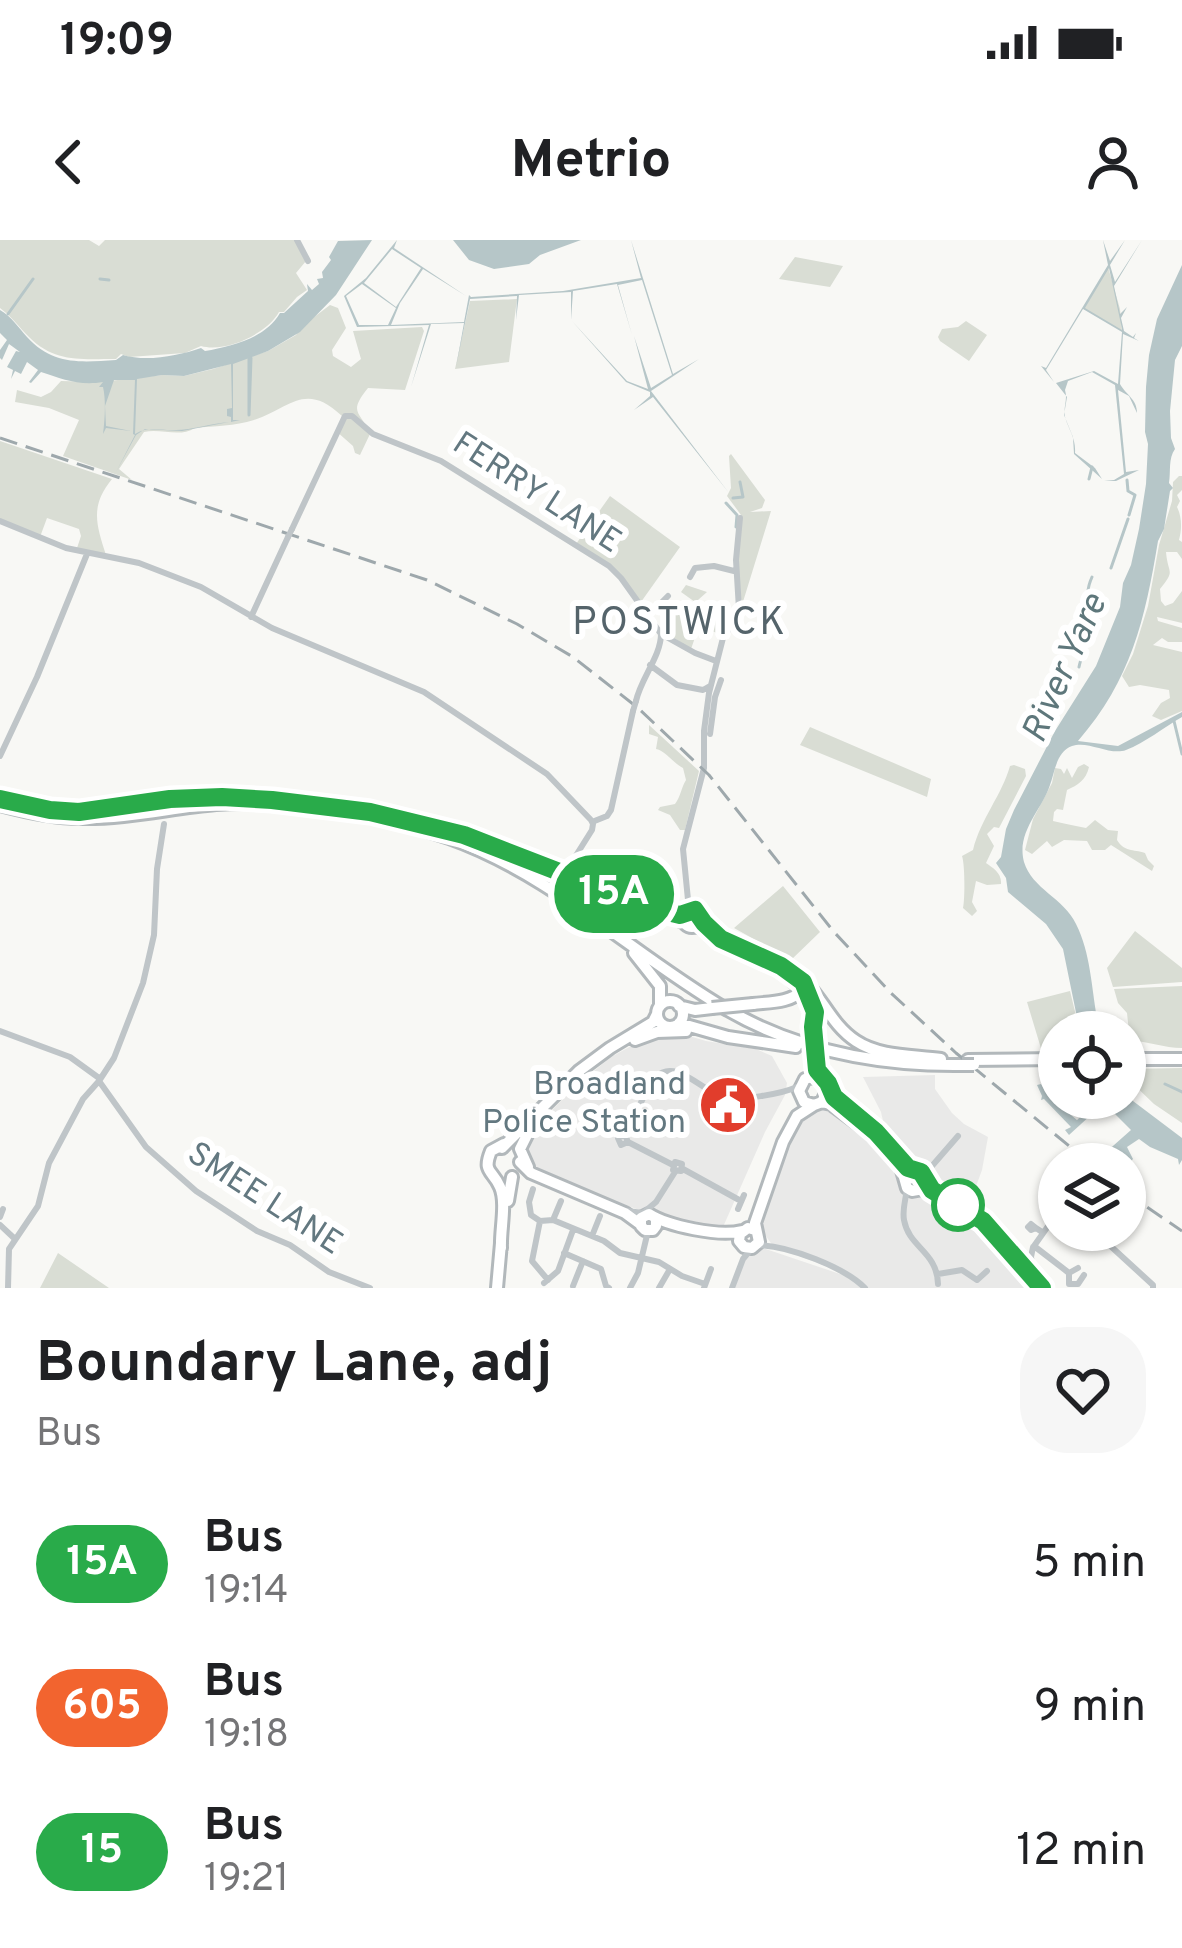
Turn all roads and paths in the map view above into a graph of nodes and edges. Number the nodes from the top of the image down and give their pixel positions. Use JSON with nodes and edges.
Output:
{"nodes":[{"id":1,"x":298,"y":240,"type":"edge"},
{"id":2,"x":308,"y":261,"type":"dead end"},
{"id":3,"x":740,"y":518,"type":"dead end"},
{"id":4,"x":0,"y":521,"type":"edge"},
{"id":5,"x":87,"y":554,"type":"junction"},
{"id":6,"x":736,"y":571,"type":"junction"},
{"id":7,"x":689,"y":577,"type":"dead end"},
{"id":8,"x":668,"y":596,"type":"dead end"},
{"id":9,"x":648,"y":616,"type":"junction"},
{"id":10,"x":251,"y":617,"type":"junction"},
{"id":11,"x":661,"y":634,"type":"junction"},
{"id":12,"x":672,"y":641,"type":"junction"},
{"id":13,"x":660,"y":649,"type":"junction"},
{"id":14,"x":716,"y":661,"type":"junction"},
{"id":15,"x":650,"y":665,"type":"junction"},
{"id":16,"x":721,"y":680,"type":"dead end"},
{"id":17,"x":707,"y":690,"type":"junction"},
{"id":18,"x":709,"y":718,"type":"junction"},
{"id":19,"x":710,"y":734,"type":"dead end"},
{"id":20,"x":0,"y":757,"type":"edge"},
{"id":21,"x":0,"y":802,"type":"edge"},
{"id":22,"x":172,"y":809,"type":"junction"},
{"id":23,"x":129,"y":815,"type":"junction"},
{"id":24,"x":164,"y":824,"type":"junction"},
{"id":25,"x":592,"y":826,"type":"junction"},
{"id":26,"x":434,"y":828,"type":"junction"},
{"id":27,"x":568,"y":870,"type":"junction"},
{"id":28,"x":566,"y":898,"type":"junction"},
{"id":29,"x":691,"y":918,"type":"junction"},
{"id":30,"x":785,"y":971,"type":"junction"},
{"id":31,"x":805,"y":991,"type":"junction"},
{"id":32,"x":780,"y":997,"type":"junction"},
{"id":33,"x":758,"y":1004,"type":"junction"},
{"id":34,"x":660,"y":1015,"type":"junction"},
{"id":35,"x":680,"y":1015,"type":"junction"},
{"id":36,"x":816,"y":1016,"type":"junction"},
{"id":37,"x":0,"y":1031,"type":"edge"},
{"id":38,"x":765,"y":1042,"type":"junction"},
{"id":39,"x":606,"y":1057,"type":"junction"},
{"id":40,"x":815,"y":1061,"type":"junction"},
{"id":41,"x":1038,"y":1061,"type":"edge"},
{"id":42,"x":888,"y":1062,"type":"junction"},
{"id":43,"x":961,"y":1062,"type":"junction"},
{"id":44,"x":1146,"y":1062,"type":"edge"},
{"id":45,"x":1182,"y":1062,"type":"edge"},
{"id":46,"x":99,"y":1080,"type":"junction"},
{"id":47,"x":802,"y":1088,"type":"junction"},
{"id":48,"x":821,"y":1100,"type":"junction"},
{"id":49,"x":543,"y":1112,"type":"junction"},
{"id":50,"x":856,"y":1115,"type":"junction"},
{"id":51,"x":524,"y":1125,"type":"junction"},
{"id":52,"x":958,"y":1136,"type":"dead end"},
{"id":53,"x":502,"y":1148,"type":"junction"},
{"id":54,"x":512,"y":1169,"type":"junction"},
{"id":55,"x":676,"y":1170,"type":"junction"},
{"id":56,"x":916,"y":1181,"type":"junction"},
{"id":57,"x":533,"y":1189,"type":"dead end"},
{"id":58,"x":573,"y":1191,"type":"junction"},
{"id":59,"x":595,"y":1200,"type":"junction"},
{"id":60,"x":561,"y":1201,"type":"dead end"},
{"id":61,"x":741,"y":1202,"type":"dead end"},
{"id":62,"x":599,"y":1216,"type":"dead end"},
{"id":63,"x":1,"y":1217,"type":"edge"},
{"id":64,"x":650,"y":1217,"type":"junction"},
{"id":65,"x":553,"y":1220,"type":"junction"},
{"id":66,"x":540,"y":1221,"type":"junction"},
{"id":67,"x":574,"y":1228,"type":"junction"},
{"id":68,"x":1038,"y":1234,"type":"edge"},
{"id":69,"x":592,"y":1236,"type":"junction"},
{"id":70,"x":747,"y":1238,"type":"junction"},
{"id":71,"x":15,"y":1239,"type":"junction"},
{"id":72,"x":1012,"y":1246,"type":"dead end"},
{"id":73,"x":1033,"y":1247,"type":"junction"},
{"id":74,"x":501,"y":1248,"type":"junction"},
{"id":75,"x":1116,"y":1251,"type":"edge"},
{"id":76,"x":565,"y":1253,"type":"junction"},
{"id":77,"x":642,"y":1258,"type":"junction"},
{"id":78,"x":583,"y":1261,"type":"junction"},
{"id":79,"x":1031,"y":1262,"type":"junction"},
{"id":80,"x":711,"y":1268,"type":"dead end"},
{"id":81,"x":670,"y":1269,"type":"junction"},
{"id":82,"x":987,"y":1271,"type":"dead end"},
{"id":83,"x":1033,"y":1272,"type":"dead end"},
{"id":84,"x":1069,"y":1273,"type":"junction"},
{"id":85,"x":938,"y":1274,"type":"junction"},
{"id":86,"x":1082,"y":1278,"type":"edge"},
{"id":87,"x":938,"y":1284,"type":"dead end"},
{"id":88,"x":573,"y":1286,"type":"edge"},
{"id":89,"x":705,"y":1286,"type":"edge"},
{"id":90,"x":1067,"y":1286,"type":"edge"},
{"id":91,"x":8,"y":1288,"type":"edge"},
{"id":92,"x":370,"y":1288,"type":"edge"},
{"id":93,"x":500,"y":1288,"type":"edge"},
{"id":94,"x":609,"y":1288,"type":"edge"},
{"id":95,"x":630,"y":1288,"type":"edge"},
{"id":96,"x":659,"y":1288,"type":"edge"},
{"id":97,"x":733,"y":1288,"type":"edge"},
{"id":98,"x":865,"y":1288,"type":"edge"},
{"id":99,"x":1042,"y":1288,"type":"edge"},
{"id":100,"x":1153,"y":1288,"type":"edge"}],
"edges":[{"from":1,"to":2,"type":"street"},
{"from":3,"to":6,"type":"street"},
{"from":4,"to":5,"type":"street"},
{"from":5,"to":10,"type":"street"},
{"from":5,"to":20,"type":"street"},
{"from":6,"to":7,"type":"street"},
{"from":6,"to":14,"type":"street"},
{"from":8,"to":9,"type":"street"},
{"from":9,"to":10,"type":"street","name":"FERRY LANE"},
{"from":9,"to":11,"type":"street","name":"FERRY LANE"},
{"from":10,"to":25,"type":"street"},
{"from":11,"to":12,"type":"street"},
{"from":11,"to":13,"type":"street"},
{"from":12,"to":13,"type":"street"},
{"from":12,"to":14,"type":"street"},
{"from":13,"to":15,"type":"street"},
{"from":14,"to":17,"type":"street"},
{"from":15,"to":17,"type":"street"},
{"from":15,"to":25,"type":"street","bridge":true},
{"from":16,"to":18,"type":"street"},
{"from":17,"to":18,"type":"street"},
{"from":18,"to":19,"type":"street"},
{"from":18,"to":29,"type":"street"},
{"from":21,"to":23,"type":"highway"},
{"from":21,"to":26,"type":"highway"},
{"from":22,"to":23,"type":"highway"},
{"from":22,"to":24,"type":"highway"},
{"from":22,"to":28,"type":"highway"},
{"from":23,"to":24,"type":"highway"},
{"from":24,"to":46,"type":"street"},
{"from":25,"to":27,"type":"street"},
{"from":26,"to":27,"type":"highway"},
{"from":26,"to":43,"type":"highway"},
{"from":27,"to":29,"type":"highway"},
{"from":28,"to":34,"type":"highway"},
{"from":28,"to":42,"type":"highway"},
{"from":29,"to":30,"type":"highway"},
{"from":30,"to":31,"type":"highway"},
{"from":30,"to":32,"type":"highway"},
{"from":31,"to":32,"type":"highway"},
{"from":31,"to":33,"type":"highway"},
{"from":31,"to":36,"type":"highway"},
{"from":31,"to":36,"type":"highway"},
{"from":32,"to":33,"type":"highway"},
{"from":33,"to":35,"type":"highway","bridge":true},
{"from":34,"to":35,"type":"highway"},
{"from":34,"to":35,"type":"highway"},
{"from":34,"to":39,"type":"highway"},
{"from":34,"to":51,"type":"highway"},
{"from":35,"to":38,"type":"highway"},
{"from":36,"to":40,"type":"highway","bridge":true},
{"from":36,"to":43,"type":"highway"},
{"from":37,"to":46,"type":"street"},
{"from":38,"to":39,"type":"highway"},
{"from":38,"to":42,"type":"highway"},
{"from":39,"to":49,"type":"highway"},
{"from":40,"to":47,"type":"highway"},
{"from":40,"to":50,"type":"highway"},
{"from":41,"to":43,"type":"highway"},
{"from":42,"to":43,"type":"highway"},
{"from":44,"to":45,"type":"highway"},
{"from":46,"to":71,"type":"street"},
{"from":46,"to":92,"type":"street","name":"SMEE LANE"},
{"from":47,"to":48,"type":"highway"},
{"from":47,"to":48,"type":"highway"},
{"from":47,"to":55,"type":"street"},
{"from":47,"to":70,"type":"highway"},
{"from":48,"to":50,"type":"highway"},
{"from":48,"to":56,"type":"highway"},
{"from":48,"to":70,"type":"highway"},
{"from":49,"to":54,"type":"highway"},
{"from":49,"to":58,"type":"highway"},
{"from":50,"to":56,"type":"highway"},
{"from":51,"to":53,"type":"highway"},
{"from":51,"to":74,"type":"highway"},
{"from":52,"to":56,"type":"street"},
{"from":53,"to":54,"type":"highway"},
{"from":53,"to":54,"type":"highway"},
{"from":54,"to":58,"type":"highway"},
{"from":54,"to":74,"type":"highway"},
{"from":54,"to":93,"type":"highway"},
{"from":55,"to":61,"type":"street"},
{"from":55,"to":64,"type":"street"},
{"from":56,"to":85,"type":"street"},
{"from":56,"to":99,"type":"highway"},
{"from":57,"to":66,"type":"street"},
{"from":58,"to":59,"type":"highway"},
{"from":59,"to":64,"type":"street"},
{"from":59,"to":64,"type":"highway"},
{"from":60,"to":65,"type":"street"},
{"from":62,"to":69,"type":"street"},
{"from":63,"to":71,"type":"street"},
{"from":64,"to":70,"type":"highway"},
{"from":64,"to":77,"type":"street"},
{"from":65,"to":66,"type":"street"},
{"from":65,"to":67,"type":"street"},
{"from":66,"to":76,"type":"street"},
{"from":67,"to":69,"type":"street"},
{"from":67,"to":76,"type":"street"},
{"from":68,"to":73,"type":"street"},
{"from":69,"to":77,"type":"street"},
{"from":70,"to":97,"type":"street"},
{"from":70,"to":98,"type":"street"},
{"from":71,"to":91,"type":"street"},
{"from":72,"to":79,"type":"street"},
{"from":73,"to":79,"type":"street"},
{"from":73,"to":84,"type":"street"},
{"from":74,"to":93,"type":"highway"},
{"from":75,"to":100,"type":"street"},
{"from":76,"to":78,"type":"street"},
{"from":77,"to":81,"type":"street"},
{"from":77,"to":95,"type":"street"},
{"from":78,"to":88,"type":"street"},
{"from":78,"to":94,"type":"street"},
{"from":79,"to":83,"type":"street"},
{"from":80,"to":89,"type":"street"},
{"from":81,"to":89,"type":"street"},
{"from":81,"to":96,"type":"street"},
{"from":82,"to":85,"type":"street"},
{"from":84,"to":86,"type":"street"},
{"from":84,"to":90,"type":"street"},
{"from":85,"to":87,"type":"street"},
{"from":86,"to":90,"type":"street"}]}
